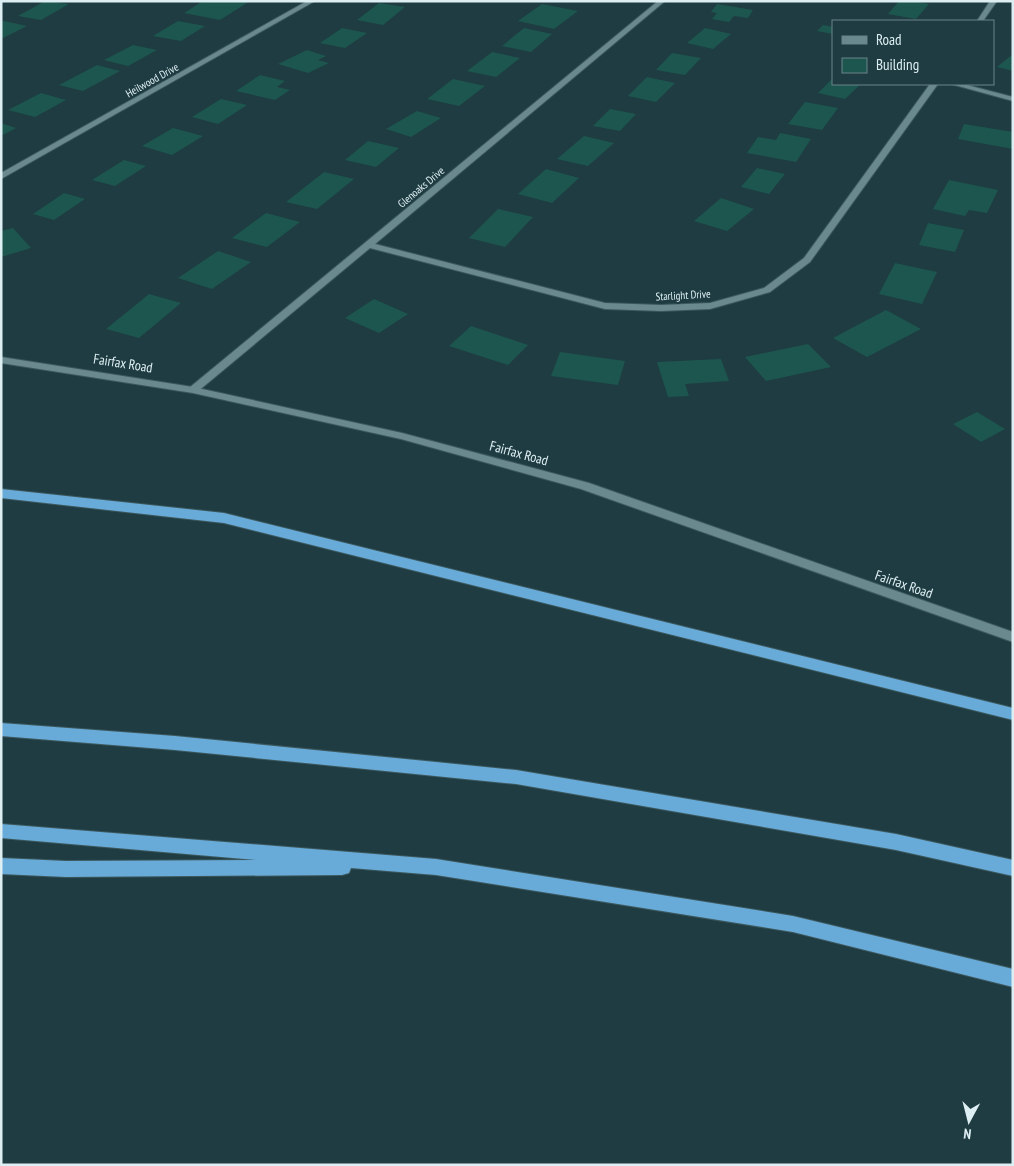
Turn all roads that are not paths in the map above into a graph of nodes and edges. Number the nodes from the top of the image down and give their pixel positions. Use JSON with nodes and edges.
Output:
{"nodes":[{"id":1,"x":312,"y":1,"type":"edge"},
{"id":2,"x":662,"y":1,"type":"edge"},
{"id":3,"x":994,"y":1,"type":"edge"},
{"id":4,"x":981,"y":20,"type":"edge"},
{"id":5,"x":933,"y":85,"type":"edge"},
{"id":6,"x":959,"y":85,"type":"edge"},
{"id":7,"x":1013,"y":99,"type":"edge"},
{"id":8,"x":1,"y":176,"type":"edge"},
{"id":9,"x":368,"y":245,"type":"junction"},
{"id":10,"x":1,"y":360,"type":"edge"},
{"id":11,"x":193,"y":390,"type":"junction"},
{"id":12,"x":1,"y":492,"type":"edge"},
{"id":13,"x":1013,"y":637,"type":"edge"},
{"id":14,"x":1013,"y":714,"type":"edge"},
{"id":15,"x":1,"y":729,"type":"edge"},
{"id":16,"x":1,"y":831,"type":"edge"},
{"id":17,"x":1,"y":866,"type":"edge"},
{"id":18,"x":436,"y":867,"type":"junction"},
{"id":19,"x":1013,"y":868,"type":"edge"},
{"id":20,"x":1013,"y":978,"type":"edge"}],
"edges":[{"from":1,"to":8,"type":"street","name":"Heilwood Drive"},
{"from":2,"to":9,"type":"street","name":"Glenoaks Drive"},
{"from":3,"to":4,"type":"street"},
{"from":5,"to":9,"type":"street","name":"Starlight Drive"},
{"from":6,"to":7,"type":"street"},
{"from":9,"to":11,"type":"street","name":"Glenoaks Drive"},
{"from":10,"to":11,"type":"street","name":"Fairfax Road"},
{"from":11,"to":13,"type":"street","name":"Fairfax Road"},
{"from":12,"to":14,"type":"highway"},
{"from":15,"to":19,"type":"highway"},
{"from":16,"to":18,"type":"highway"},
{"from":17,"to":18,"type":"highway"},
{"from":18,"to":20,"type":"highway"}]}
